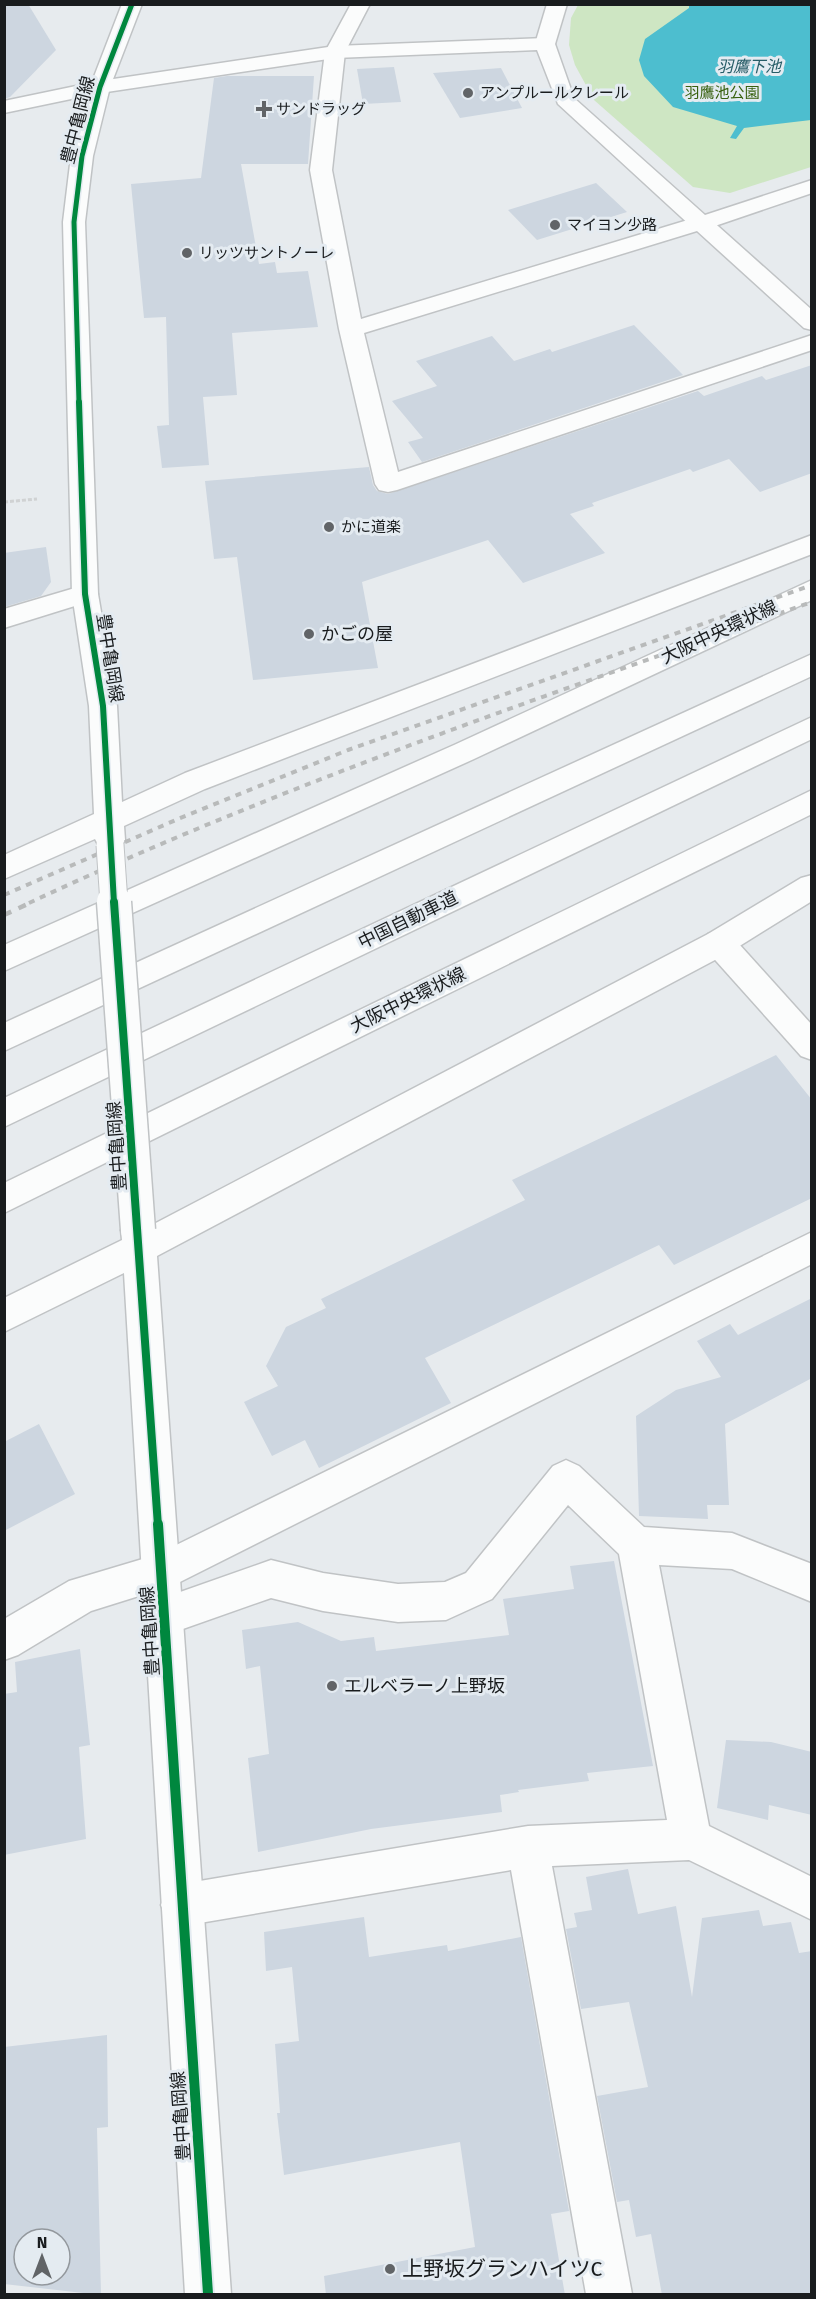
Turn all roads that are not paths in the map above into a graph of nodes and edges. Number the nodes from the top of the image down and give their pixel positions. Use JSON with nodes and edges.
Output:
{"nodes":[{"id":1,"x":132,"y":4,"type":"edge"},
{"id":2,"x":361,"y":4,"type":"edge"},
{"id":3,"x":557,"y":4,"type":"edge"},
{"id":4,"x":545,"y":44,"type":"junction"},
{"id":5,"x":335,"y":52,"type":"junction"},
{"id":6,"x":100,"y":87,"type":"junction"},
{"id":7,"x":4,"y":107,"type":"edge"},
{"id":8,"x":812,"y":186,"type":"edge"},
{"id":9,"x":701,"y":223,"type":"junction"},
{"id":10,"x":812,"y":324,"type":"edge"},
{"id":11,"x":351,"y":329,"type":"junction"},
{"id":12,"x":812,"y":342,"type":"edge"},
{"id":13,"x":812,"y":544,"type":"edge"},
{"id":14,"x":812,"y":589,"type":"edge"},
{"id":15,"x":85,"y":594,"type":"junction"},
{"id":16,"x":4,"y":619,"type":"edge"},
{"id":17,"x":812,"y":664,"type":"edge"},
{"id":18,"x":812,"y":727,"type":"edge"},
{"id":19,"x":812,"y":801,"type":"edge"},
{"id":20,"x":109,"y":833,"type":"junction"},
{"id":21,"x":4,"y":868,"type":"edge"},
{"id":22,"x":812,"y":886,"type":"edge"},
{"id":23,"x":719,"y":943,"type":"junction"},
{"id":24,"x":4,"y":959,"type":"edge"},
{"id":25,"x":4,"y":1038,"type":"edge"},
{"id":26,"x":812,"y":1047,"type":"edge"},
{"id":27,"x":4,"y":1113,"type":"edge"},
{"id":28,"x":4,"y":1199,"type":"edge"},
{"id":29,"x":139,"y":1239,"type":"junction"},
{"id":30,"x":812,"y":1247,"type":"edge"},
{"id":31,"x":4,"y":1316,"type":"edge"},
{"id":32,"x":636,"y":1545,"type":"junction"},
{"id":33,"x":161,"y":1572,"type":"junction"},
{"id":34,"x":812,"y":1583,"type":"edge"},
{"id":35,"x":164,"y":1617,"type":"junction"},
{"id":36,"x":4,"y":1641,"type":"edge"},
{"id":37,"x":691,"y":1839,"type":"junction"},
{"id":38,"x":528,"y":1847,"type":"junction"},
{"id":39,"x":812,"y":1899,"type":"edge"},
{"id":40,"x":182,"y":1905,"type":"junction"},
{"id":41,"x":208,"y":2295,"type":"edge"},
{"id":42,"x":609,"y":2295,"type":"edge"}],
"edges":[{"from":1,"to":6,"type":"main road","name":"豊中亀岡線"},
{"from":2,"to":5,"type":"main road"},
{"from":3,"to":4,"type":"main road"},
{"from":4,"to":5,"type":"main road"},
{"from":4,"to":9,"type":"main road"},
{"from":5,"to":6,"type":"main road"},
{"from":5,"to":11,"type":"main road"},
{"from":6,"to":7,"type":"main road"},
{"from":6,"to":15,"type":"main road","name":"豊中亀岡線"},
{"from":8,"to":9,"type":"main road"},
{"from":9,"to":10,"type":"main road"},
{"from":9,"to":11,"type":"main road"},
{"from":11,"to":12,"type":"main road"},
{"from":13,"to":20,"type":"main road"},
{"from":14,"to":24,"type":"main road","name":"大阪中央環状線"},
{"from":15,"to":16,"type":"main road"},
{"from":15,"to":20,"type":"main road","name":"豊中亀岡線"},
{"from":17,"to":25,"type":"main road"},
{"from":18,"to":27,"type":"main road","name":"中国自動車道"},
{"from":19,"to":28,"type":"main road","name":"大阪中央環状線"},
{"from":20,"to":21,"type":"main road"},
{"from":20,"to":29,"type":"main road","name":"豊中亀岡線","bridge":true},
{"from":22,"to":23,"type":"main road"},
{"from":23,"to":26,"type":"main road"},
{"from":23,"to":29,"type":"main road"},
{"from":29,"to":31,"type":"main road"},
{"from":29,"to":33,"type":"main road","name":"豊中亀岡線"},
{"from":30,"to":33,"type":"main road"},
{"from":32,"to":34,"type":"main road"},
{"from":32,"to":35,"type":"main road"},
{"from":32,"to":37,"type":"main road"},
{"from":33,"to":35,"type":"main road","name":"豊中亀岡線"},
{"from":33,"to":36,"type":"main road"},
{"from":35,"to":40,"type":"main road","name":"豊中亀岡線"},
{"from":37,"to":38,"type":"main road"},
{"from":37,"to":39,"type":"main road"},
{"from":38,"to":40,"type":"main road"},
{"from":38,"to":42,"type":"main road"},
{"from":40,"to":41,"type":"main road","name":"豊中亀岡線"}]}
